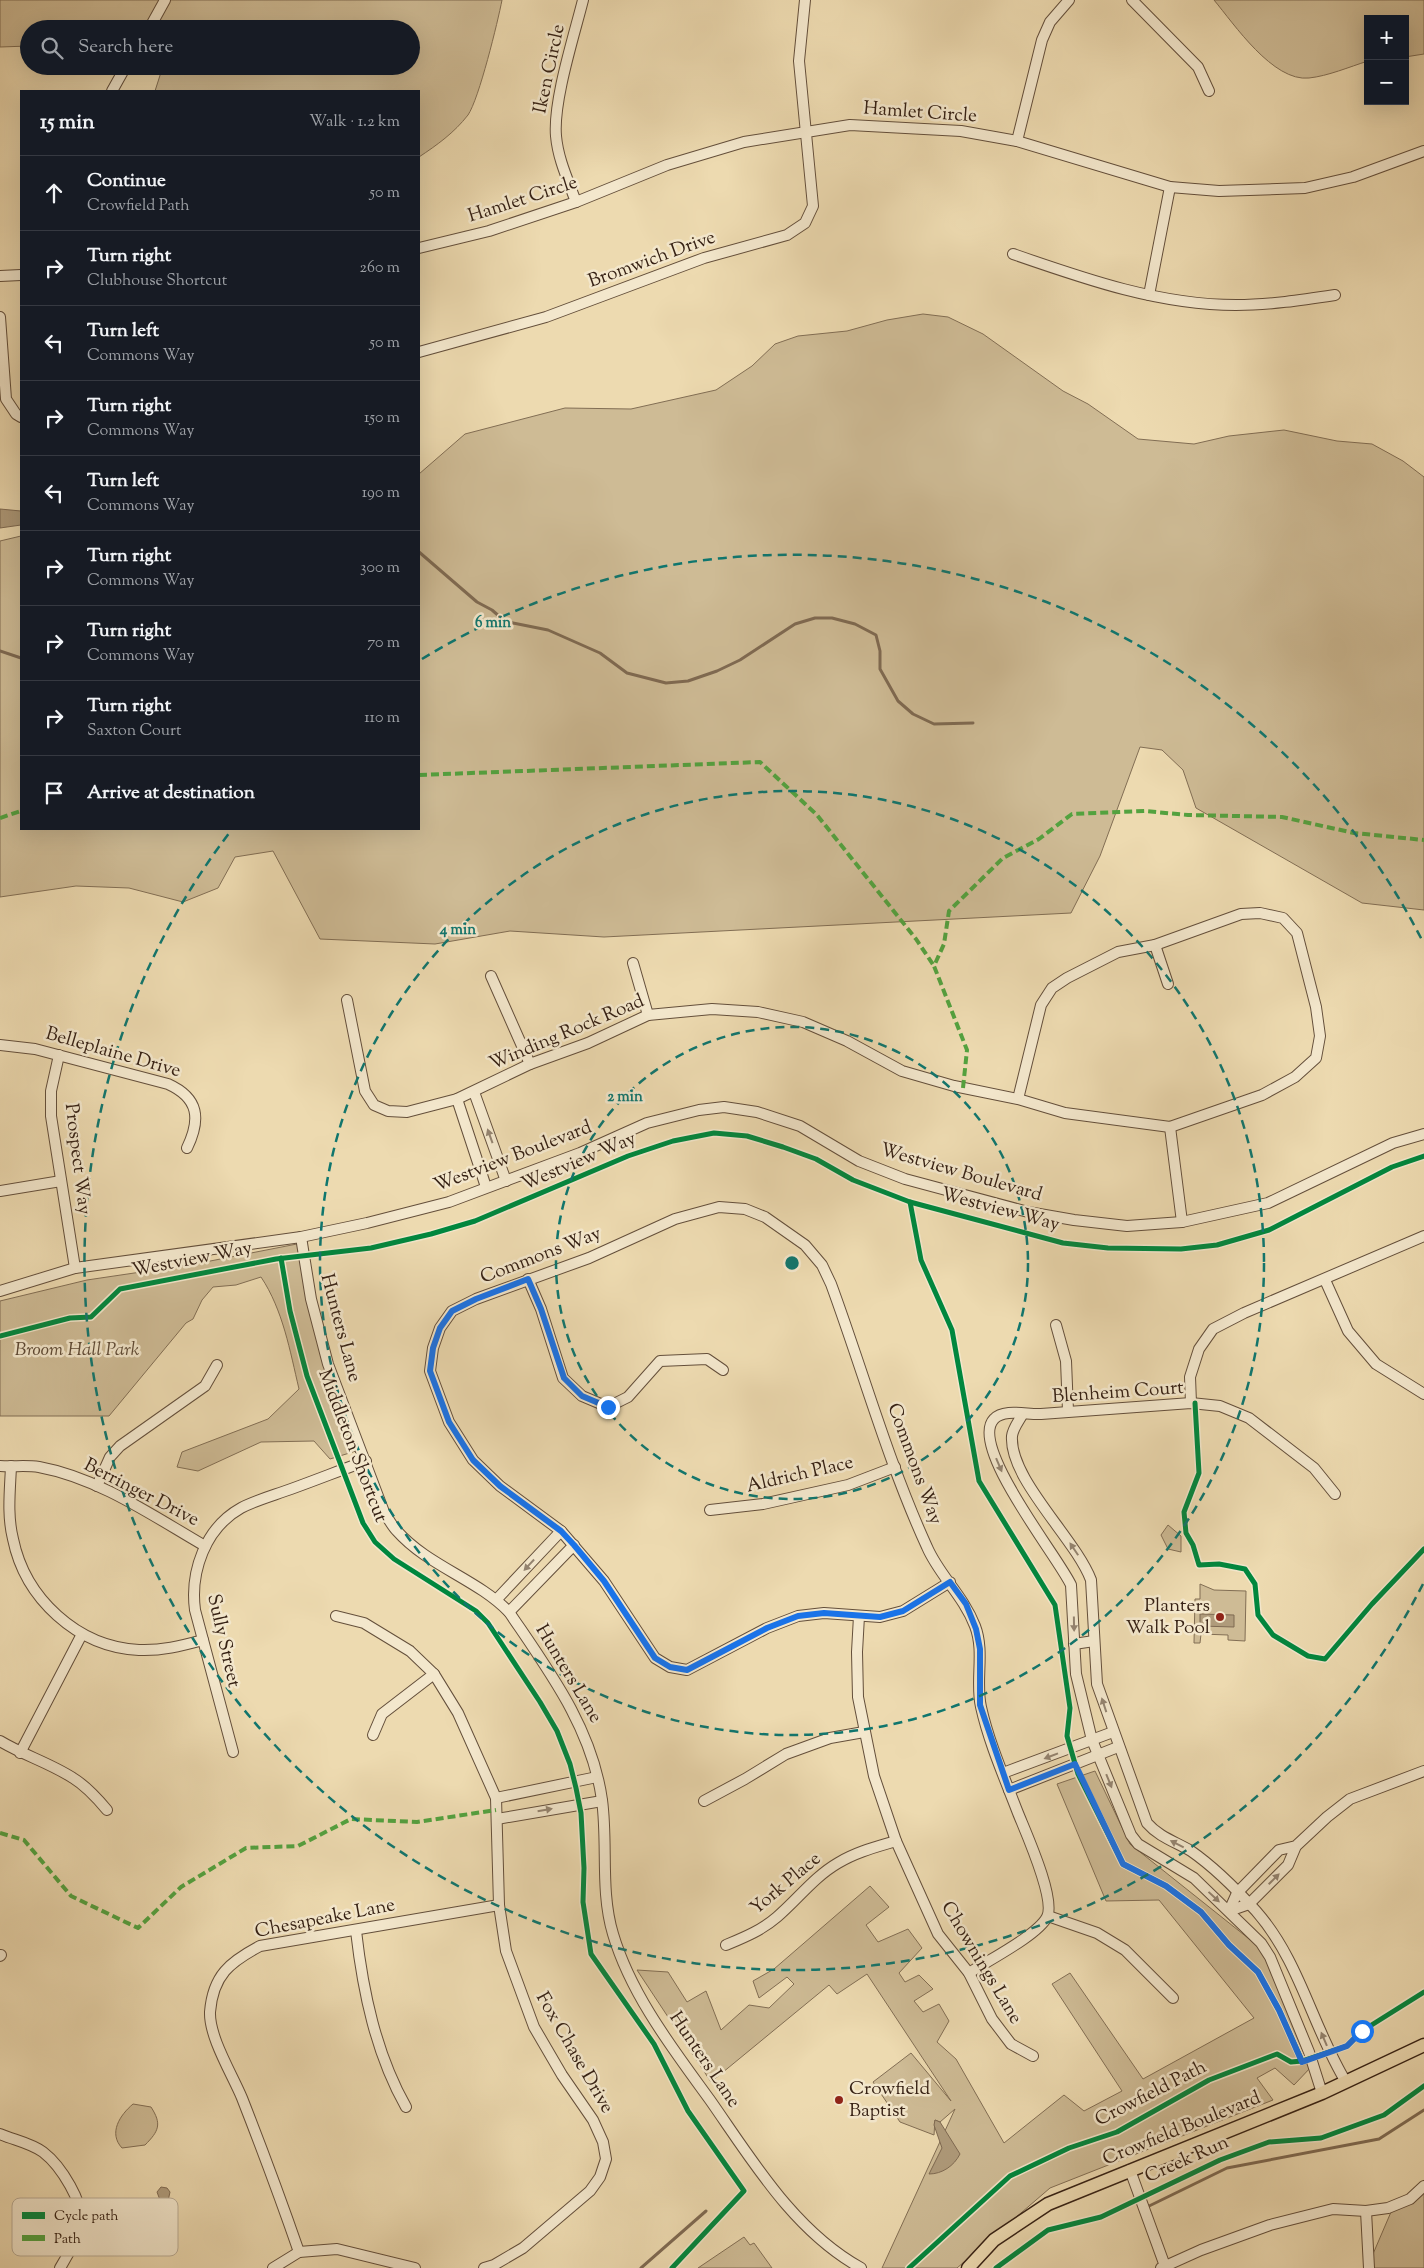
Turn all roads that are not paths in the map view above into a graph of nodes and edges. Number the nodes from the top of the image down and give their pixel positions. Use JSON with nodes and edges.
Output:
{"nodes":[{"id":1,"x":165,"y":0,"type":"edge"},
{"id":2,"x":583,"y":0,"type":"edge"},
{"id":3,"x":805,"y":0,"type":"edge"},
{"id":4,"x":1069,"y":0,"type":"edge"},
{"id":5,"x":1132,"y":0,"type":"edge"},
{"id":6,"x":153,"y":20,"type":"edge"},
{"id":7,"x":121,"y":75,"type":"edge"},
{"id":8,"x":113,"y":90,"type":"edge"},
{"id":9,"x":1209,"y":91,"type":"dead end"},
{"id":10,"x":807,"y":131,"type":"junction"},
{"id":11,"x":1017,"y":141,"type":"junction"},
{"id":12,"x":1424,"y":151,"type":"edge"},
{"id":13,"x":1170,"y":187,"type":"junction"},
{"id":14,"x":576,"y":202,"type":"junction"},
{"id":15,"x":420,"y":248,"type":"edge"},
{"id":16,"x":1013,"y":254,"type":"dead end"},
{"id":17,"x":20,"y":275,"type":"edge"},
{"id":18,"x":0,"y":276,"type":"edge"},
{"id":19,"x":1149,"y":295,"type":"junction"},
{"id":20,"x":1335,"y":295,"type":"dead end"},
{"id":21,"x":0,"y":317,"type":"edge"},
{"id":22,"x":420,"y":352,"type":"edge"},
{"id":23,"x":20,"y":416,"type":"edge"},
{"id":24,"x":1155,"y":944,"type":"junction"},
{"id":25,"x":633,"y":963,"type":"dead end"},
{"id":26,"x":491,"y":976,"type":"dead end"},
{"id":27,"x":1168,"y":984,"type":"dead end"},
{"id":28,"x":348,"y":1000,"type":"dead end"},
{"id":29,"x":648,"y":1015,"type":"junction"},
{"id":30,"x":0,"y":1045,"type":"edge"},
{"id":31,"x":59,"y":1055,"type":"junction"},
{"id":32,"x":530,"y":1064,"type":"junction"},
{"id":33,"x":474,"y":1092,"type":"junction"},
{"id":34,"x":457,"y":1099,"type":"junction"},
{"id":35,"x":1018,"y":1099,"type":"junction"},
{"id":36,"x":1170,"y":1127,"type":"junction"},
{"id":37,"x":1424,"y":1134,"type":"edge"},
{"id":38,"x":188,"y":1148,"type":"dead end"},
{"id":39,"x":61,"y":1181,"type":"junction"},
{"id":40,"x":506,"y":1181,"type":"junction"},
{"id":41,"x":486,"y":1187,"type":"junction"},
{"id":42,"x":0,"y":1191,"type":"edge"},
{"id":43,"x":1182,"y":1222,"type":"junction"},
{"id":44,"x":1424,"y":1236,"type":"edge"},
{"id":45,"x":301,"y":1237,"type":"junction"},
{"id":46,"x":75,"y":1268,"type":"junction"},
{"id":47,"x":528,"y":1279,"type":"junction"},
{"id":48,"x":1325,"y":1280,"type":"junction"},
{"id":49,"x":0,"y":1291,"type":"edge"},
{"id":50,"x":1056,"y":1325,"type":"dead end"},
{"id":51,"x":217,"y":1365,"type":"dead end"},
{"id":52,"x":723,"y":1370,"type":"dead end"},
{"id":53,"x":1424,"y":1394,"type":"edge"},
{"id":54,"x":1191,"y":1402,"type":"junction"},
{"id":55,"x":1068,"y":1411,"type":"junction"},
{"id":56,"x":1022,"y":1415,"type":"junction"},
{"id":57,"x":366,"y":1461,"type":"junction"},
{"id":58,"x":0,"y":1466,"type":"edge"},
{"id":59,"x":11,"y":1466,"type":"junction"},
{"id":60,"x":895,"y":1467,"type":"junction"},
{"id":61,"x":97,"y":1486,"type":"junction"},
{"id":62,"x":1335,"y":1494,"type":"dead end"},
{"id":63,"x":710,"y":1510,"type":"dead end"},
{"id":64,"x":561,"y":1531,"type":"junction"},
{"id":65,"x":574,"y":1545,"type":"junction"},
{"id":66,"x":205,"y":1546,"type":"junction"},
{"id":67,"x":950,"y":1582,"type":"junction"},
{"id":68,"x":497,"y":1599,"type":"junction"},
{"id":69,"x":1092,"y":1600,"type":"junction"},
{"id":70,"x":1073,"y":1601,"type":"junction"},
{"id":71,"x":510,"y":1612,"type":"junction"},
{"id":72,"x":336,"y":1616,"type":"dead end"},
{"id":73,"x":859,"y":1616,"type":"junction"},
{"id":74,"x":82,"y":1634,"type":"junction"},
{"id":75,"x":203,"y":1640,"type":"junction"},
{"id":76,"x":1094,"y":1641,"type":"junction"},
{"id":77,"x":1074,"y":1644,"type":"junction"},
{"id":78,"x":434,"y":1674,"type":"junction"},
{"id":79,"x":864,"y":1732,"type":"junction"},
{"id":80,"x":1113,"y":1732,"type":"junction"},
{"id":81,"x":373,"y":1735,"type":"dead end"},
{"id":82,"x":1092,"y":1740,"type":"junction"},
{"id":83,"x":0,"y":1741,"type":"edge"},
{"id":84,"x":1118,"y":1747,"type":"junction"},
{"id":85,"x":233,"y":1752,"type":"dead end"},
{"id":86,"x":20,"y":1753,"type":"junction"},
{"id":87,"x":1098,"y":1756,"type":"junction"},
{"id":88,"x":1424,"y":1771,"type":"edge"},
{"id":89,"x":1003,"y":1773,"type":"junction"},
{"id":90,"x":597,"y":1777,"type":"junction"},
{"id":91,"x":1009,"y":1790,"type":"junction"},
{"id":92,"x":496,"y":1798,"type":"junction"},
{"id":93,"x":602,"y":1801,"type":"junction"},
{"id":94,"x":704,"y":1801,"type":"dead end"},
{"id":95,"x":107,"y":1810,"type":"dead end"},
{"id":96,"x":497,"y":1818,"type":"junction"},
{"id":97,"x":896,"y":1841,"type":"junction"},
{"id":98,"x":1296,"y":1846,"type":"junction"},
{"id":99,"x":1237,"y":1893,"type":"junction"},
{"id":100,"x":1248,"y":1904,"type":"junction"},
{"id":101,"x":498,"y":1906,"type":"junction"},
{"id":102,"x":1230,"y":1911,"type":"junction"},
{"id":103,"x":1048,"y":1916,"type":"junction"},
{"id":104,"x":356,"y":1931,"type":"junction"},
{"id":105,"x":726,"y":1945,"type":"dead end"},
{"id":106,"x":969,"y":1973,"type":"junction"},
{"id":107,"x":1173,"y":1998,"type":"dead end"},
{"id":108,"x":1424,"y":2045,"type":"edge"},
{"id":109,"x":1032,"y":2056,"type":"dead end"},
{"id":110,"x":1346,"y":2082,"type":"junction"},
{"id":111,"x":1322,"y":2094,"type":"junction"},
{"id":112,"x":406,"y":2108,"type":"dead end"},
{"id":113,"x":0,"y":2134,"type":"edge"},
{"id":114,"x":1130,"y":2170,"type":"junction"},
{"id":115,"x":1424,"y":2186,"type":"edge"},
{"id":116,"x":76,"y":2198,"type":"edge"},
{"id":117,"x":1366,"y":2211,"type":"junction"},
{"id":118,"x":299,"y":2252,"type":"junction"},
{"id":119,"x":67,"y":2256,"type":"edge"},
{"id":120,"x":1163,"y":2267,"type":"edge"},
{"id":121,"x":60,"y":2268,"type":"edge"},
{"id":122,"x":273,"y":2268,"type":"edge"},
{"id":123,"x":415,"y":2268,"type":"edge"},
{"id":124,"x":484,"y":2268,"type":"edge"},
{"id":125,"x":861,"y":2268,"type":"edge"},
{"id":126,"x":968,"y":2268,"type":"edge"},
{"id":127,"x":1369,"y":2268,"type":"edge"}],
"edges":[{"from":1,"to":6,"type":"street"},
{"from":2,"to":14,"type":"street","name":"Iken Circle"},
{"from":3,"to":10,"type":"street"},
{"from":4,"to":11,"type":"street"},
{"from":5,"to":9,"type":"street"},
{"from":7,"to":8,"type":"street"},
{"from":10,"to":11,"type":"street","name":"Hamlet Circle"},
{"from":10,"to":14,"type":"street","name":"Hamlet Circle"},
{"from":10,"to":22,"type":"street","name":"Bromwich Drive"},
{"from":11,"to":13,"type":"street","name":"Hamlet Circle"},
{"from":12,"to":13,"type":"street","name":"Hamlet Circle"},
{"from":13,"to":19,"type":"street"},
{"from":14,"to":15,"type":"street","name":"Hamlet Circle"},
{"from":16,"to":19,"type":"street"},
{"from":17,"to":18,"type":"street"},
{"from":19,"to":20,"type":"street"},
{"from":21,"to":23,"type":"street"},
{"from":24,"to":27,"type":"street"},
{"from":24,"to":35,"type":"street","name":"Winding Rock Road"},
{"from":24,"to":36,"type":"street","name":"Winding Rock Road"},
{"from":25,"to":29,"type":"street"},
{"from":26,"to":32,"type":"street"},
{"from":28,"to":34,"type":"street","name":"Winding Rock Road"},
{"from":29,"to":32,"type":"street","name":"Winding Rock Road"},
{"from":29,"to":35,"type":"street","name":"Winding Rock Road"},
{"from":30,"to":31,"type":"street","name":"Belleplaine Drive"},
{"from":31,"to":38,"type":"street","name":"Belleplaine Drive"},
{"from":31,"to":39,"type":"street","name":"Prospect Way"},
{"from":32,"to":33,"type":"street","name":"Winding Rock Road"},
{"from":33,"to":34,"type":"street","name":"Winding Rock Road"},
{"from":40,"to":33,"type":"street","name":"Winding Rock Road","one_way":true},
{"from":34,"to":41,"type":"street"},
{"from":35,"to":36,"type":"street","name":"Winding Rock Road"},
{"from":36,"to":43,"type":"street"},
{"from":37,"to":43,"type":"street","name":"Westview Boulevard"},
{"from":39,"to":42,"type":"street"},
{"from":39,"to":46,"type":"street","name":"Prospect Way"},
{"from":40,"to":41,"type":"street","name":"Westview Boulevard"},
{"from":40,"to":43,"type":"street","name":"Westview Boulevard"},
{"from":41,"to":45,"type":"street","name":"Westview Boulevard"},
{"from":44,"to":48,"type":"street"},
{"from":45,"to":46,"type":"street","name":"Westview Boulevard"},
{"from":45,"to":57,"type":"street","name":"Hunters Lane"},
{"from":46,"to":49,"type":"street","name":"Westview Boulevard"},
{"from":47,"to":52,"type":"street"},
{"from":47,"to":60,"type":"street","name":"Commons Way"},
{"from":47,"to":64,"type":"street","name":"Commons Way"},
{"from":48,"to":53,"type":"street"},
{"from":48,"to":54,"type":"street"},
{"from":50,"to":55,"type":"street"},
{"from":51,"to":61,"type":"street"},
{"from":54,"to":55,"type":"street","name":"Blenheim Court"},
{"from":54,"to":62,"type":"street","name":"Blenheim Court"},
{"from":55,"to":56,"type":"street","name":"Blenheim Court"},
{"from":69,"to":56,"type":"street","one_way":true},
{"from":56,"to":70,"type":"street","name":"Blenheim Court","one_way":true},
{"from":57,"to":66,"type":"street","name":"Sully Street"},
{"from":57,"to":68,"type":"street","name":"Hunters Lane"},
{"from":58,"to":59,"type":"street","name":"Berringer Drive"},
{"from":59,"to":61,"type":"street","name":"Berringer Drive"},
{"from":59,"to":74,"type":"street"},
{"from":60,"to":63,"type":"street","name":"Aldrich Place"},
{"from":60,"to":67,"type":"street","name":"Commons Way"},
{"from":61,"to":66,"type":"street","name":"Berringer Drive"},
{"from":64,"to":65,"type":"street","name":"Commons Way"},
{"from":64,"to":68,"type":"street","one_way":true},
{"from":65,"to":71,"type":"street"},
{"from":65,"to":73,"type":"street","name":"Commons Way"},
{"from":66,"to":75,"type":"street","name":"Sully Street"},
{"from":67,"to":73,"type":"street","name":"Commons Way"},
{"from":67,"to":89,"type":"street","name":"Commons Way"},
{"from":68,"to":71,"type":"street","name":"Hunters Lane"},
{"from":69,"to":70,"type":"street"},
{"from":69,"to":76,"type":"street"},
{"from":70,"to":77,"type":"street","one_way":true},
{"from":71,"to":90,"type":"street","name":"Hunters Lane"},
{"from":72,"to":78,"type":"street"},
{"from":73,"to":79,"type":"street","name":"Chownings Lane"},
{"from":74,"to":75,"type":"street"},
{"from":74,"to":86,"type":"street"},
{"from":75,"to":85,"type":"street","name":"Sully Street"},
{"from":76,"to":77,"type":"street"},
{"from":80,"to":76,"type":"street","one_way":true},
{"from":77,"to":82,"type":"street"},
{"from":78,"to":81,"type":"street"},
{"from":78,"to":92,"type":"street"},
{"from":79,"to":94,"type":"street"},
{"from":79,"to":97,"type":"street","name":"Chownings Lane"},
{"from":80,"to":82,"type":"street"},
{"from":80,"to":84,"type":"street"},
{"from":82,"to":87,"type":"street"},
{"from":82,"to":89,"type":"street","one_way":true},
{"from":83,"to":86,"type":"street"},
{"from":84,"to":87,"type":"street"},
{"from":99,"to":84,"type":"street","one_way":true},
{"from":86,"to":95,"type":"street"},
{"from":87,"to":91,"type":"street"},
{"from":87,"to":102,"type":"street","one_way":true},
{"from":88,"to":98,"type":"street"},
{"from":89,"to":91,"type":"street","name":"Commons Way"},
{"from":90,"to":92,"type":"street"},
{"from":90,"to":93,"type":"street","name":"Hunters Lane"},
{"from":91,"to":103,"type":"street","name":"Commons Way"},
{"from":92,"to":96,"type":"street","name":"Fox Chase Drive"},
{"from":96,"to":93,"type":"street","one_way":true},
{"from":93,"to":125,"type":"street","name":"Hunters Lane"},
{"from":96,"to":101,"type":"street","name":"Fox Chase Drive"},
{"from":97,"to":105,"type":"street","name":"York Place"},
{"from":97,"to":106,"type":"street","name":"Chownings Lane"},
{"from":98,"to":99,"type":"street"},
{"from":100,"to":98,"type":"street","one_way":true},
{"from":99,"to":100,"type":"street"},
{"from":99,"to":102,"type":"street"},
{"from":100,"to":102,"type":"street"},
{"from":110,"to":100,"type":"street","one_way":true},
{"from":101,"to":104,"type":"street","name":"Chesapeake Lane"},
{"from":101,"to":124,"type":"street","name":"Fox Chase Drive"},
{"from":102,"to":111,"type":"street"},
{"from":103,"to":106,"type":"street"},
{"from":103,"to":107,"type":"street"},
{"from":104,"to":112,"type":"street"},
{"from":104,"to":118,"type":"street","name":"Chesapeake Lane"},
{"from":106,"to":109,"type":"street","name":"Chownings Lane"},
{"from":108,"to":110,"type":"main road","name":"Crowfield Boulevard"},
{"from":110,"to":111,"type":"main road","name":"Crowfield Boulevard"},
{"from":111,"to":114,"type":"main road","name":"Crowfield Boulevard"},
{"from":113,"to":116,"type":"street"},
{"from":114,"to":120,"type":"street"},
{"from":114,"to":126,"type":"main road","name":"Crowfield Boulevard"},
{"from":115,"to":117,"type":"street"},
{"from":117,"to":120,"type":"street"},
{"from":117,"to":127,"type":"street"},
{"from":118,"to":122,"type":"street"},
{"from":118,"to":123,"type":"street"},
{"from":119,"to":121,"type":"street"}]}
